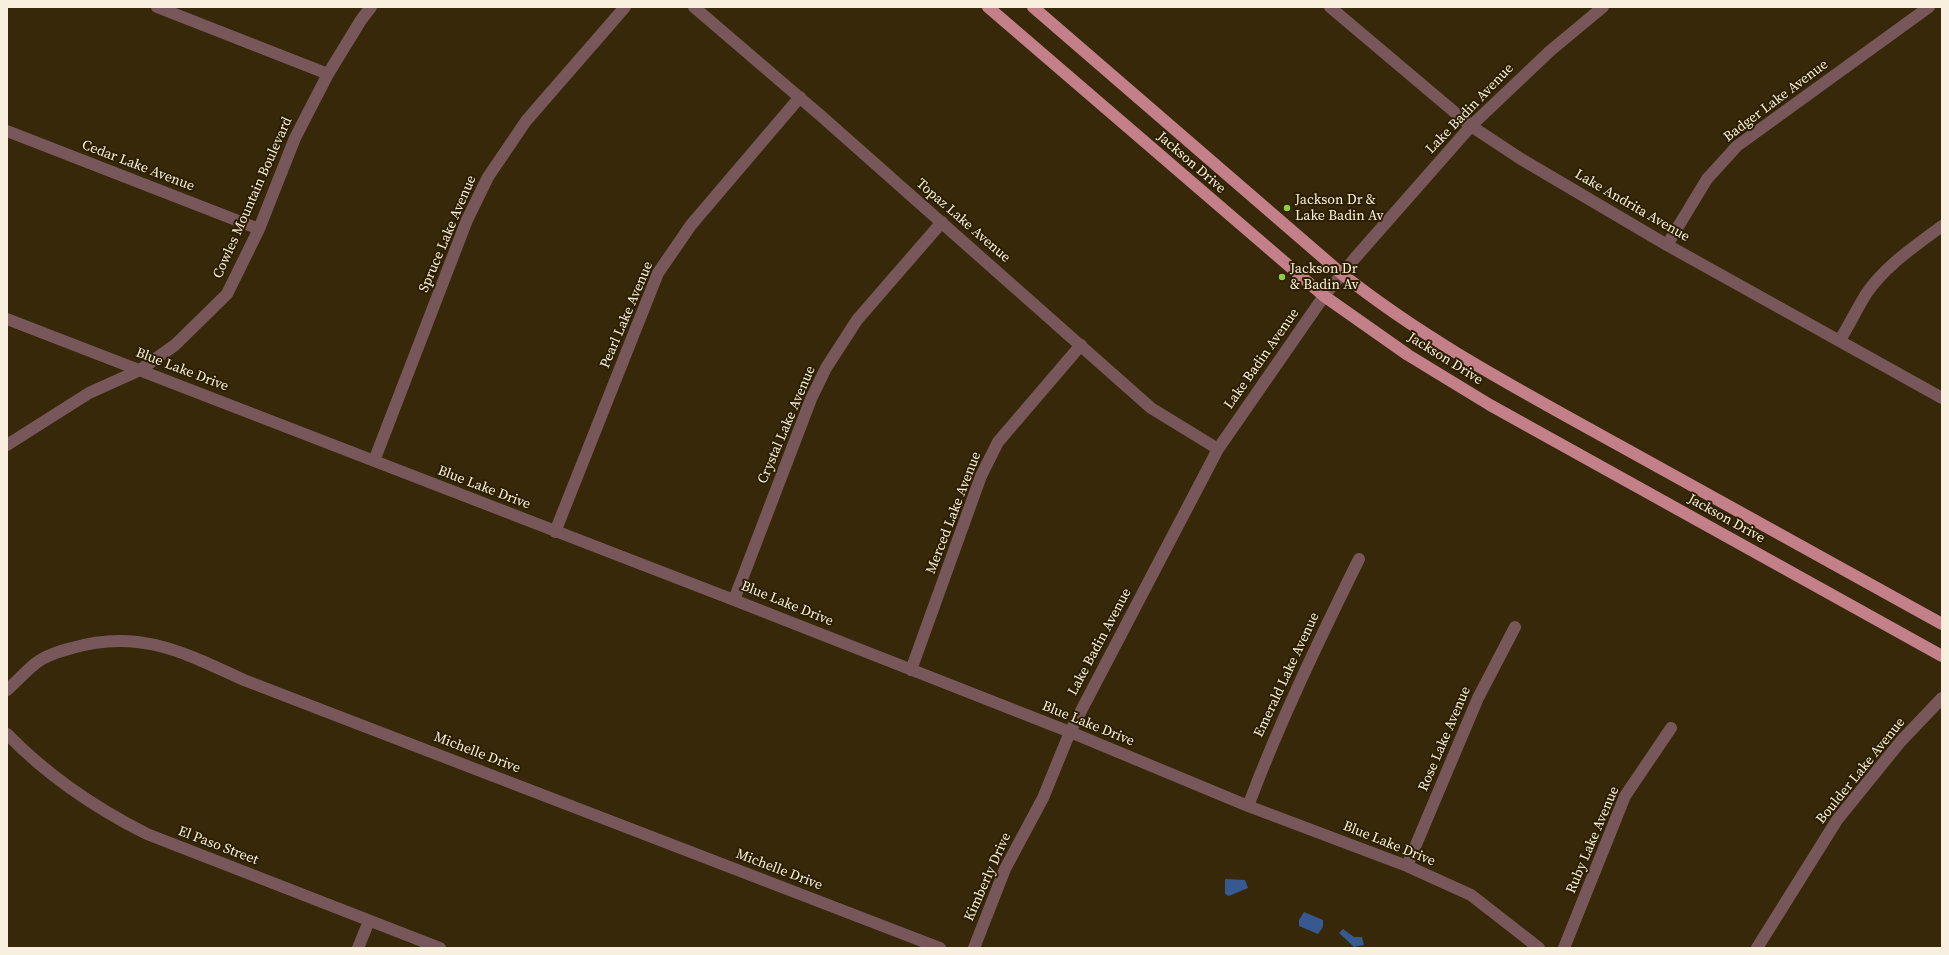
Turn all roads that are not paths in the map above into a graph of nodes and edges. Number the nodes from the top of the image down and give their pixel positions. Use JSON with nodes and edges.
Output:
{"nodes":[{"id":1,"x":157,"y":7,"type":"edge"},
{"id":2,"x":371,"y":7,"type":"edge"},
{"id":3,"x":625,"y":7,"type":"edge"},
{"id":4,"x":694,"y":7,"type":"edge"},
{"id":5,"x":988,"y":7,"type":"edge"},
{"id":6,"x":1033,"y":7,"type":"edge"},
{"id":7,"x":1603,"y":7,"type":"edge"},
{"id":8,"x":1929,"y":7,"type":"edge"},
{"id":9,"x":1331,"y":8,"type":"edge"},
{"id":10,"x":328,"y":74,"type":"junction"},
{"id":11,"x":800,"y":97,"type":"junction"},
{"id":12,"x":1471,"y":126,"type":"junction"},
{"id":13,"x":7,"y":131,"type":"edge"},
{"id":14,"x":942,"y":222,"type":"junction"},
{"id":15,"x":1942,"y":226,"type":"edge"},
{"id":16,"x":259,"y":229,"type":"junction"},
{"id":17,"x":1667,"y":245,"type":"junction"},
{"id":18,"x":1342,"y":274,"type":"junction"},
{"id":19,"x":1324,"y":296,"type":"junction"},
{"id":20,"x":7,"y":319,"type":"edge"},
{"id":21,"x":1840,"y":340,"type":"junction"},
{"id":22,"x":1081,"y":345,"type":"junction"},
{"id":23,"x":140,"y":370,"type":"junction"},
{"id":24,"x":1942,"y":398,"type":"edge"},
{"id":25,"x":7,"y":445,"type":"edge"},
{"id":26,"x":1218,"y":449,"type":"junction"},
{"id":27,"x":374,"y":461,"type":"junction"},
{"id":28,"x":555,"y":532,"type":"junction"},
{"id":29,"x":1359,"y":558,"type":"dead end"},
{"id":30,"x":734,"y":600,"type":"junction"},
{"id":31,"x":1942,"y":624,"type":"edge"},
{"id":32,"x":1515,"y":626,"type":"dead end"},
{"id":33,"x":1942,"y":656,"type":"edge"},
{"id":34,"x":911,"y":670,"type":"junction"},
{"id":35,"x":7,"y":690,"type":"edge"},
{"id":36,"x":1942,"y":698,"type":"edge"},
{"id":37,"x":1671,"y":728,"type":"dead end"},
{"id":38,"x":1070,"y":732,"type":"junction"},
{"id":39,"x":7,"y":734,"type":"edge"},
{"id":40,"x":1043,"y":798,"type":"joint"},
{"id":41,"x":1248,"y":806,"type":"junction"},
{"id":42,"x":1407,"y":866,"type":"junction"},
{"id":43,"x":369,"y":921,"type":"junction"},
{"id":44,"x":358,"y":948,"type":"edge"},
{"id":45,"x":440,"y":948,"type":"edge"},
{"id":46,"x":940,"y":948,"type":"edge"},
{"id":47,"x":974,"y":948,"type":"edge"},
{"id":48,"x":1539,"y":948,"type":"edge"},
{"id":49,"x":1564,"y":948,"type":"edge"},
{"id":50,"x":1757,"y":948,"type":"edge"}],
"edges":[{"from":1,"to":10,"type":"street"},
{"from":2,"to":10,"type":"street","name":"Cowles Mountain Boulevard"},
{"from":3,"to":27,"type":"street","name":"Spruce Lake Avenue"},
{"from":4,"to":11,"type":"street","name":"Topaz Lake Avenue"},
{"from":5,"to":19,"type":"main road","name":"Jackson Drive"},
{"from":6,"to":18,"type":"main road","name":"Jackson Drive"},
{"from":7,"to":12,"type":"street","name":"Lake Badin Avenue"},
{"from":8,"to":17,"type":"street","name":"Badger Lake Avenue"},
{"from":9,"to":12,"type":"street","name":"Lake Andrita Avenue"},
{"from":10,"to":16,"type":"street","name":"Cowles Mountain Boulevard"},
{"from":11,"to":14,"type":"street","name":"Topaz Lake Avenue"},
{"from":11,"to":28,"type":"street","name":"Pearl Lake Avenue"},
{"from":12,"to":17,"type":"street","name":"Lake Andrita Avenue"},
{"from":12,"to":18,"type":"street","name":"Lake Badin Avenue"},
{"from":13,"to":16,"type":"street","name":"Cedar Lake Avenue"},
{"from":14,"to":22,"type":"street","name":"Topaz Lake Avenue"},
{"from":14,"to":30,"type":"street","name":"Crystal Lake Avenue"},
{"from":15,"to":21,"type":"street"},
{"from":16,"to":23,"type":"street","name":"Cowles Mountain Boulevard"},
{"from":17,"to":21,"type":"street","name":"Lake Andrita Avenue"},
{"from":18,"to":19,"type":"street","name":"Lake Badin Avenue"},
{"from":18,"to":31,"type":"main road","name":"Jackson Drive"},
{"from":19,"to":26,"type":"street","name":"Lake Badin Avenue"},
{"from":19,"to":33,"type":"main road","name":"Jackson Drive"},
{"from":20,"to":23,"type":"street","name":"Blue Lake Drive"},
{"from":21,"to":24,"type":"street","name":"Lake Andrita Avenue"},
{"from":22,"to":26,"type":"street","name":"Topaz Lake Avenue"},
{"from":22,"to":34,"type":"street","name":"Merced Lake Avenue"},
{"from":23,"to":25,"type":"street","name":"Cowles Mountain Boulevard"},
{"from":23,"to":27,"type":"street","name":"Blue Lake Drive"},
{"from":26,"to":38,"type":"street","name":"Lake Badin Avenue"},
{"from":27,"to":28,"type":"street","name":"Blue Lake Drive"},
{"from":28,"to":30,"type":"street","name":"Blue Lake Drive"},
{"from":29,"to":41,"type":"street","name":"Emerald Lake Avenue"},
{"from":30,"to":34,"type":"street","name":"Blue Lake Drive"},
{"from":32,"to":42,"type":"street","name":"Rose Lake Avenue"},
{"from":34,"to":38,"type":"street","name":"Blue Lake Drive"},
{"from":35,"to":46,"type":"street","name":"Michelle Drive"},
{"from":36,"to":50,"type":"street","name":"Boulder Lake Avenue"},
{"from":37,"to":49,"type":"street","name":"Ruby Lake Avenue"},
{"from":38,"to":40,"type":"street","name":"Lake Badin Avenue"},
{"from":38,"to":41,"type":"street","name":"Blue Lake Drive"},
{"from":39,"to":43,"type":"street","name":"El Paso Street"},
{"from":40,"to":47,"type":"street","name":"Kimberly Drive"},
{"from":41,"to":42,"type":"street","name":"Blue Lake Drive"},
{"from":42,"to":48,"type":"street","name":"Blue Lake Drive"},
{"from":43,"to":44,"type":"street"},
{"from":43,"to":45,"type":"street","name":"El Paso Street"}]}
